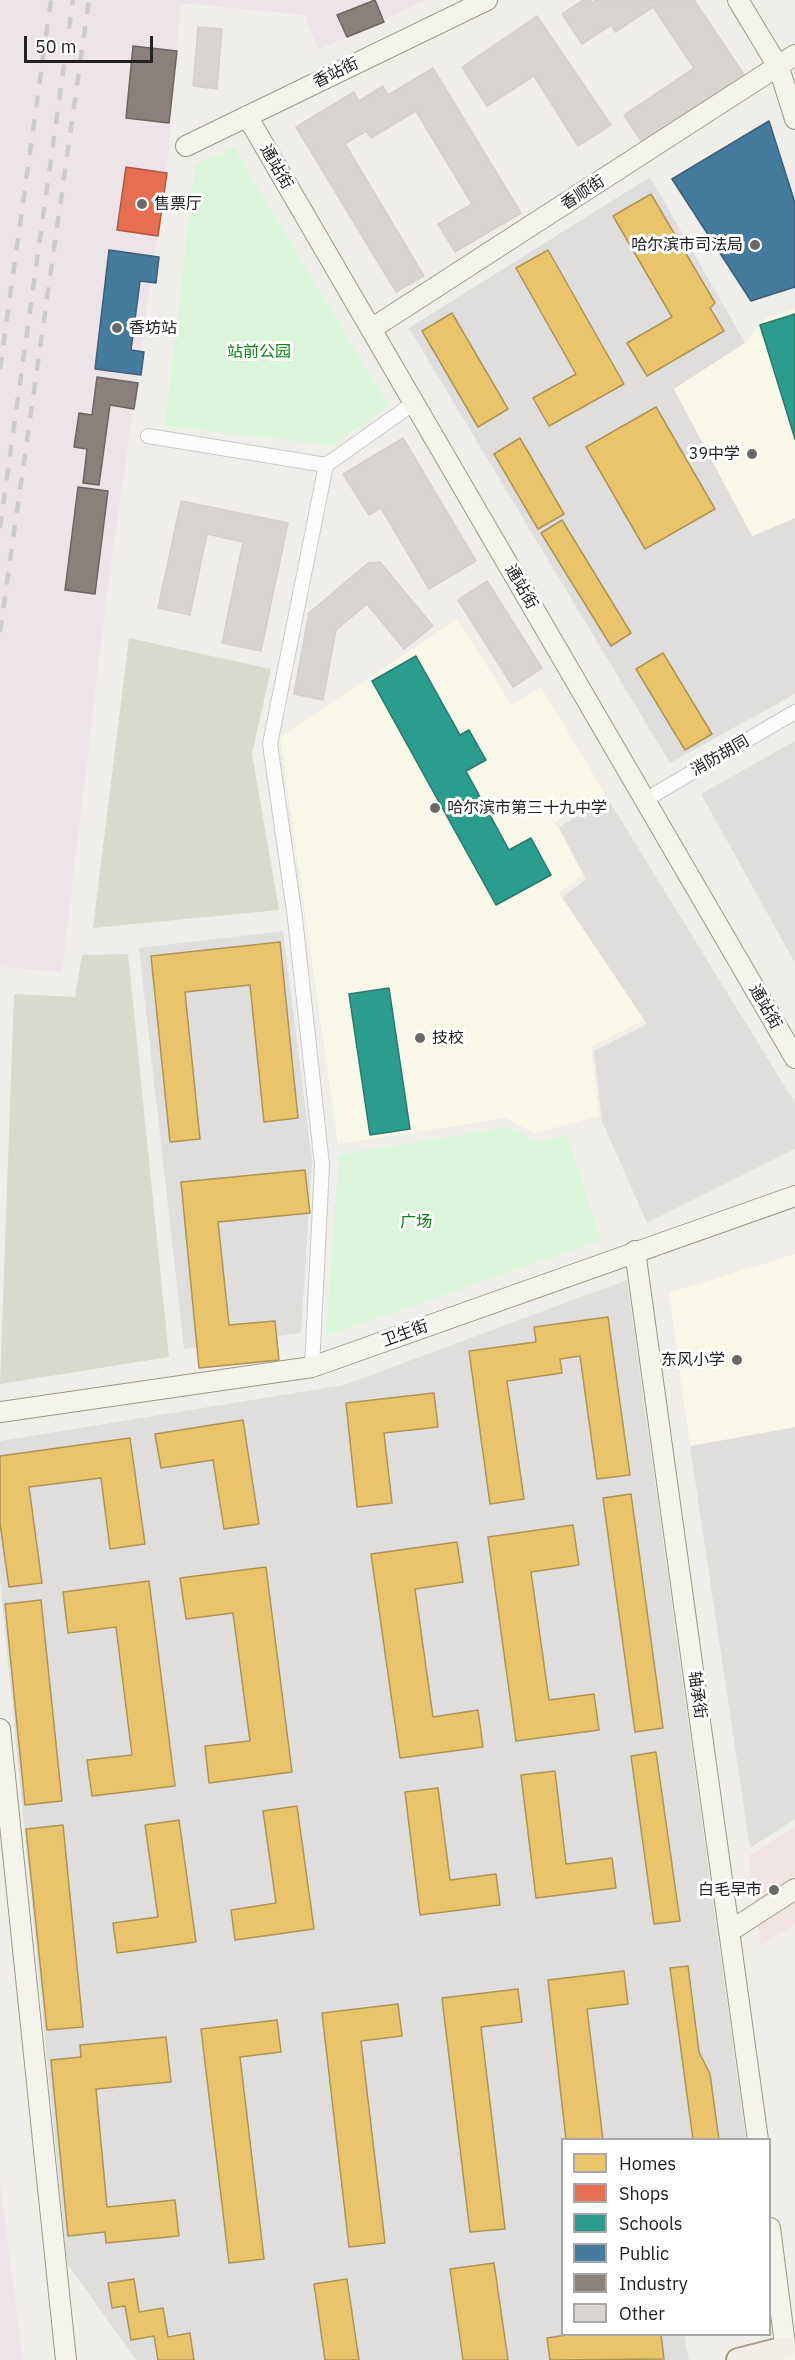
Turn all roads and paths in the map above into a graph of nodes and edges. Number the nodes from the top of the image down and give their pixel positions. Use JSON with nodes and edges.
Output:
{"nodes":[{"id":1,"x":487,"y":0,"type":"edge"},
{"id":2,"x":738,"y":0,"type":"edge"},
{"id":3,"x":795,"y":55,"type":"edge"},
{"id":4,"x":779,"y":68,"type":"junction"},
{"id":5,"x":247,"y":116,"type":"junction"},
{"id":6,"x":795,"y":119,"type":"edge"},
{"id":7,"x":186,"y":146,"type":"dead end"},
{"id":8,"x":370,"y":329,"type":"junction"},
{"id":9,"x":414,"y":404,"type":"junction"},
{"id":10,"x":148,"y":436,"type":"dead end"},
{"id":11,"x":326,"y":465,"type":"junction"},
{"id":12,"x":795,"y":712,"type":"edge"},
{"id":13,"x":645,"y":800,"type":"junction"},
{"id":14,"x":795,"y":1058,"type":"edge"},
{"id":15,"x":795,"y":1196,"type":"edge"},
{"id":16,"x":635,"y":1251,"type":"junction"},
{"id":17,"x":312,"y":1367,"type":"junction"},
{"id":18,"x":0,"y":1412,"type":"edge"},
{"id":19,"x":0,"y":1729,"type":"edge"},
{"id":20,"x":795,"y":1889,"type":"edge"},
{"id":21,"x":730,"y":1931,"type":"junction"},
{"id":22,"x":758,"y":2138,"type":"edge"},
{"id":23,"x":771,"y":2236,"type":"edge"},
{"id":24,"x":786,"y":2354,"type":"edge"},
{"id":25,"x":66,"y":2360,"type":"edge"},
{"id":26,"x":738,"y":2360,"type":"edge"}],
"edges":[{"from":1,"to":5,"type":"street","name":"香站街"},
{"from":2,"to":4,"type":"street"},
{"from":3,"to":4,"type":"street","name":"香顺街"},
{"from":4,"to":6,"type":"street"},
{"from":4,"to":8,"type":"street","name":"香顺街"},
{"from":5,"to":7,"type":"street","name":"香站街"},
{"from":5,"to":8,"type":"street","name":"通站街"},
{"from":8,"to":9,"type":"street","name":"通站街"},
{"from":9,"to":11,"type":"street"},
{"from":9,"to":13,"type":"street","name":"通站街"},
{"from":10,"to":11,"type":"street"},
{"from":11,"to":17,"type":"street"},
{"from":12,"to":13,"type":"street","name":"消防胡同"},
{"from":13,"to":14,"type":"street","name":"通站街"},
{"from":15,"to":16,"type":"street","name":"卫生街"},
{"from":16,"to":17,"type":"street","name":"卫生街"},
{"from":16,"to":21,"type":"street","name":"轴承街"},
{"from":17,"to":18,"type":"street","name":"卫生街"},
{"from":19,"to":25,"type":"street"},
{"from":20,"to":21,"type":"street"},
{"from":21,"to":22,"type":"street","name":"轴承街"},
{"from":23,"to":24,"type":"street"},
{"from":24,"to":26,"type":"main road"}]}
